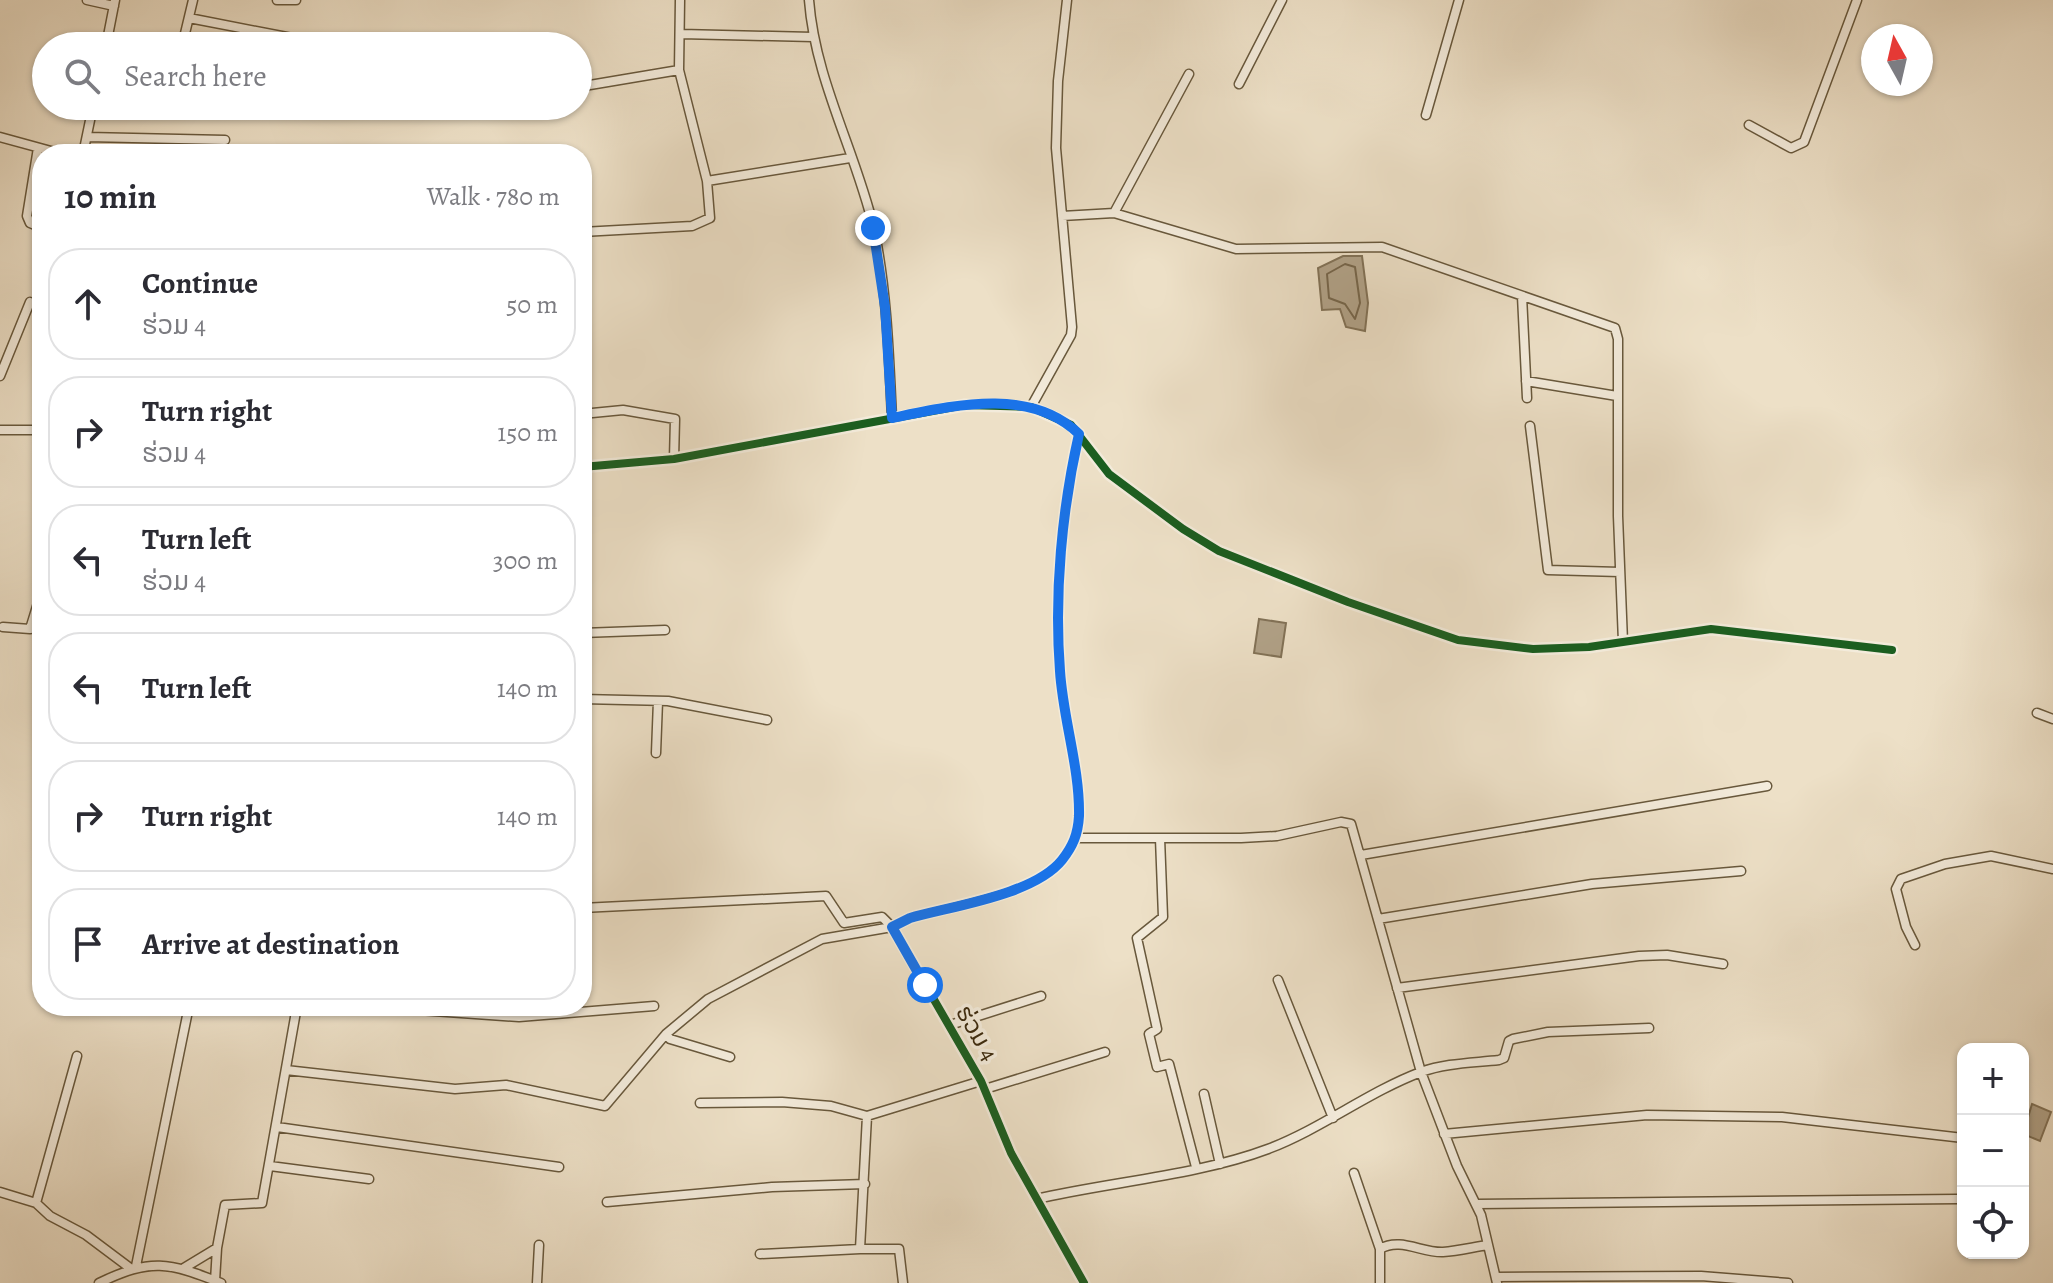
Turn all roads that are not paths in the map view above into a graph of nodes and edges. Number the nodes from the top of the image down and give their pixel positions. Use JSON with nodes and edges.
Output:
{"nodes":[{"id":1,"x":87,"y":0,"type":"edge"},
{"id":2,"x":193,"y":0,"type":"edge"},
{"id":3,"x":277,"y":0,"type":"edge"},
{"id":4,"x":296,"y":0,"type":"edge"},
{"id":5,"x":680,"y":0,"type":"edge"},
{"id":6,"x":809,"y":0,"type":"edge"},
{"id":7,"x":1067,"y":0,"type":"edge"},
{"id":8,"x":1282,"y":0,"type":"edge"},
{"id":9,"x":1459,"y":0,"type":"edge"},
{"id":10,"x":1857,"y":0,"type":"edge"},
{"id":11,"x":115,"y":3,"type":"edge"},
{"id":12,"x":189,"y":18,"type":"junction"},
{"id":13,"x":109,"y":32,"type":"edge"},
{"id":14,"x":186,"y":32,"type":"edge"},
{"id":15,"x":255,"y":32,"type":"edge"},
{"id":16,"x":681,"y":34,"type":"junction"},
{"id":17,"x":813,"y":37,"type":"junction"},
{"id":18,"x":679,"y":70,"type":"junction"},
{"id":19,"x":1189,"y":74,"type":"dead end"},
{"id":20,"x":1239,"y":84,"type":"dead end"},
{"id":21,"x":592,"y":85,"type":"edge"},
{"id":22,"x":1426,"y":115,"type":"dead end"},
{"id":23,"x":90,"y":120,"type":"edge"},
{"id":24,"x":1749,"y":125,"type":"dead end"},
{"id":25,"x":0,"y":137,"type":"edge"},
{"id":26,"x":87,"y":137,"type":"junction"},
{"id":27,"x":225,"y":140,"type":"dead end"},
{"id":28,"x":85,"y":144,"type":"edge"},
{"id":29,"x":32,"y":146,"type":"edge"},
{"id":30,"x":850,"y":158,"type":"junction"},
{"id":31,"x":707,"y":181,"type":"junction"},
{"id":32,"x":32,"y":185,"type":"edge"},
{"id":33,"x":1114,"y":213,"type":"junction"},
{"id":34,"x":1062,"y":216,"type":"junction"},
{"id":35,"x":32,"y":224,"type":"edge"},
{"id":36,"x":592,"y":232,"type":"edge"},
{"id":37,"x":1522,"y":296,"type":"junction"},
{"id":38,"x":30,"y":302,"type":"dead end"},
{"id":39,"x":0,"y":376,"type":"edge"},
{"id":40,"x":1526,"y":381,"type":"junction"},
{"id":41,"x":1617,"y":396,"type":"junction"},
{"id":42,"x":1527,"y":398,"type":"dead end"},
{"id":43,"x":1031,"y":407,"type":"junction"},
{"id":44,"x":592,"y":413,"type":"edge"},
{"id":45,"x":892,"y":418,"type":"junction"},
{"id":46,"x":1530,"y":426,"type":"dead end"},
{"id":47,"x":0,"y":430,"type":"edge"},
{"id":48,"x":32,"y":430,"type":"edge"},
{"id":49,"x":1079,"y":434,"type":"junction"},
{"id":50,"x":674,"y":459,"type":"junction"},
{"id":51,"x":592,"y":466,"type":"edge"},
{"id":52,"x":1620,"y":572,"type":"junction"},
{"id":53,"x":32,"y":625,"type":"edge"},
{"id":54,"x":3,"y":627,"type":"dead end"},
{"id":55,"x":665,"y":630,"type":"dead end"},
{"id":56,"x":592,"y":633,"type":"edge"},
{"id":57,"x":1623,"y":642,"type":"junction"},
{"id":58,"x":1892,"y":650,"type":"dead end"},
{"id":59,"x":592,"y":699,"type":"edge"},
{"id":60,"x":658,"y":701,"type":"junction"},
{"id":61,"x":2037,"y":713,"type":"dead end"},
{"id":62,"x":2053,"y":719,"type":"edge"},
{"id":63,"x":767,"y":720,"type":"dead end"},
{"id":64,"x":656,"y":753,"type":"dead end"},
{"id":65,"x":1767,"y":786,"type":"dead end"},
{"id":66,"x":1077,"y":838,"type":"junction"},
{"id":67,"x":1160,"y":838,"type":"junction"},
{"id":68,"x":1361,"y":855,"type":"junction"},
{"id":69,"x":2053,"y":869,"type":"edge"},
{"id":70,"x":1741,"y":871,"type":"dead end"},
{"id":71,"x":592,"y":908,"type":"edge"},
{"id":72,"x":1378,"y":919,"type":"junction"},
{"id":73,"x":844,"y":923,"type":"junction"},
{"id":74,"x":892,"y":927,"type":"junction"},
{"id":75,"x":850,"y":935,"type":"junction"},
{"id":76,"x":1915,"y":945,"type":"dead end"},
{"id":77,"x":1723,"y":964,"type":"dead end"},
{"id":78,"x":1278,"y":980,"type":"dead end"},
{"id":79,"x":1397,"y":988,"type":"junction"},
{"id":80,"x":1041,"y":996,"type":"dead end"},
{"id":81,"x":654,"y":1006,"type":"dead end"},
{"id":82,"x":592,"y":1011,"type":"edge"},
{"id":83,"x":187,"y":1016,"type":"edge"},
{"id":84,"x":295,"y":1016,"type":"edge"},
{"id":85,"x":505,"y":1016,"type":"edge"},
{"id":86,"x":531,"y":1016,"type":"edge"},
{"id":87,"x":950,"y":1025,"type":"junction"},
{"id":88,"x":1649,"y":1028,"type":"dead end"},
{"id":89,"x":666,"y":1034,"type":"junction"},
{"id":90,"x":1105,"y":1052,"type":"dead end"},
{"id":91,"x":77,"y":1056,"type":"dead end"},
{"id":92,"x":730,"y":1057,"type":"dead end"},
{"id":93,"x":286,"y":1070,"type":"junction"},
{"id":94,"x":1421,"y":1072,"type":"junction"},
{"id":95,"x":983,"y":1085,"type":"junction"},
{"id":96,"x":1204,"y":1094,"type":"dead end"},
{"id":97,"x":700,"y":1103,"type":"dead end"},
{"id":98,"x":867,"y":1116,"type":"junction"},
{"id":99,"x":1333,"y":1118,"type":"junction"},
{"id":100,"x":277,"y":1127,"type":"junction"},
{"id":101,"x":1444,"y":1134,"type":"junction"},
{"id":102,"x":1957,"y":1137,"type":"edge"},
{"id":103,"x":1220,"y":1164,"type":"junction"},
{"id":104,"x":270,"y":1166,"type":"junction"},
{"id":105,"x":559,"y":1167,"type":"dead end"},
{"id":106,"x":1196,"y":1167,"type":"junction"},
{"id":107,"x":1354,"y":1173,"type":"dead end"},
{"id":108,"x":369,"y":1179,"type":"dead end"},
{"id":109,"x":865,"y":1184,"type":"junction"},
{"id":110,"x":0,"y":1192,"type":"edge"},
{"id":111,"x":1036,"y":1199,"type":"junction"},
{"id":112,"x":1957,"y":1199,"type":"edge"},
{"id":113,"x":607,"y":1202,"type":"dead end"},
{"id":114,"x":36,"y":1203,"type":"junction"},
{"id":115,"x":1477,"y":1204,"type":"junction"},
{"id":116,"x":539,"y":1245,"type":"dead end"},
{"id":117,"x":1488,"y":1245,"type":"junction"},
{"id":118,"x":217,"y":1248,"type":"junction"},
{"id":119,"x":860,"y":1249,"type":"junction"},
{"id":120,"x":1380,"y":1249,"type":"junction"},
{"id":121,"x":760,"y":1254,"type":"dead end"},
{"id":122,"x":133,"y":1267,"type":"junction"},
{"id":123,"x":184,"y":1268,"type":"junction"},
{"id":124,"x":1497,"y":1280,"type":"edge"},
{"id":125,"x":218,"y":1282,"type":"edge"},
{"id":126,"x":99,"y":1283,"type":"edge"},
{"id":127,"x":537,"y":1283,"type":"edge"},
{"id":128,"x":903,"y":1283,"type":"edge"},
{"id":129,"x":1084,"y":1283,"type":"edge"},
{"id":130,"x":1380,"y":1283,"type":"edge"},
{"id":131,"x":1788,"y":1283,"type":"edge"}],
"edges":[{"from":1,"to":11,"type":"street"},
{"from":2,"to":12,"type":"street"},
{"from":3,"to":4,"type":"street"},
{"from":5,"to":16,"type":"street"},
{"from":6,"to":17,"type":"street"},
{"from":7,"to":34,"type":"street"},
{"from":8,"to":20,"type":"street"},
{"from":9,"to":22,"type":"street"},
{"from":10,"to":24,"type":"street"},
{"from":11,"to":13,"type":"street"},
{"from":12,"to":14,"type":"street"},
{"from":12,"to":15,"type":"street"},
{"from":16,"to":17,"type":"street"},
{"from":16,"to":18,"type":"street"},
{"from":17,"to":30,"type":"street"},
{"from":18,"to":21,"type":"street"},
{"from":18,"to":31,"type":"street"},
{"from":19,"to":33,"type":"street"},
{"from":23,"to":26,"type":"street"},
{"from":25,"to":29,"type":"street"},
{"from":26,"to":27,"type":"street"},
{"from":26,"to":28,"type":"street"},
{"from":30,"to":31,"type":"street"},
{"from":30,"to":45,"type":"street"},
{"from":31,"to":36,"type":"street"},
{"from":32,"to":35,"type":"street"},
{"from":33,"to":34,"type":"street"},
{"from":33,"to":37,"type":"street"},
{"from":34,"to":43,"type":"street"},
{"from":37,"to":40,"type":"street"},
{"from":37,"to":41,"type":"street"},
{"from":38,"to":39,"type":"street"},
{"from":40,"to":41,"type":"street"},
{"from":40,"to":42,"type":"street"},
{"from":41,"to":52,"type":"street"},
{"from":43,"to":45,"type":"street"},
{"from":43,"to":49,"type":"street"},
{"from":44,"to":50,"type":"street"},
{"from":45,"to":50,"type":"street"},
{"from":46,"to":52,"type":"street"},
{"from":47,"to":48,"type":"street"},
{"from":49,"to":57,"type":"street"},
{"from":49,"to":66,"type":"street"},
{"from":50,"to":51,"type":"street"},
{"from":52,"to":57,"type":"street"},
{"from":53,"to":54,"type":"street"},
{"from":55,"to":56,"type":"street"},
{"from":57,"to":58,"type":"street"},
{"from":59,"to":60,"type":"street"},
{"from":60,"to":63,"type":"street"},
{"from":60,"to":64,"type":"street"},
{"from":61,"to":62,"type":"street"},
{"from":65,"to":68,"type":"street"},
{"from":66,"to":67,"type":"street"},
{"from":66,"to":74,"type":"street"},
{"from":67,"to":68,"type":"street"},
{"from":67,"to":106,"type":"street"},
{"from":68,"to":72,"type":"street"},
{"from":69,"to":76,"type":"street"},
{"from":70,"to":72,"type":"street"},
{"from":71,"to":73,"type":"street"},
{"from":72,"to":79,"type":"street"},
{"from":73,"to":74,"type":"street"},
{"from":73,"to":75,"type":"street"},
{"from":74,"to":75,"type":"street"},
{"from":74,"to":87,"type":"street","name":"ຮ່ວມ 4"},
{"from":75,"to":89,"type":"street"},
{"from":77,"to":79,"type":"street"},
{"from":78,"to":99,"type":"street"},
{"from":79,"to":94,"type":"street"},
{"from":80,"to":87,"type":"street"},
{"from":81,"to":82,"type":"street"},
{"from":83,"to":122,"type":"street"},
{"from":84,"to":93,"type":"street"},
{"from":85,"to":86,"type":"street"},
{"from":87,"to":95,"type":"street","name":"ຮ່ວມ 4"},
{"from":88,"to":94,"type":"street"},
{"from":89,"to":92,"type":"street"},
{"from":89,"to":93,"type":"street"},
{"from":90,"to":95,"type":"street"},
{"from":91,"to":114,"type":"street"},
{"from":93,"to":100,"type":"street"},
{"from":94,"to":99,"type":"street"},
{"from":94,"to":101,"type":"street"},
{"from":95,"to":98,"type":"street"},
{"from":95,"to":111,"type":"street","name":"ຮ່ວມ 4"},
{"from":96,"to":103,"type":"street"},
{"from":97,"to":98,"type":"street"},
{"from":98,"to":109,"type":"street"},
{"from":99,"to":103,"type":"street"},
{"from":100,"to":104,"type":"street"},
{"from":100,"to":105,"type":"street"},
{"from":101,"to":102,"type":"street"},
{"from":101,"to":115,"type":"street"},
{"from":103,"to":106,"type":"street"},
{"from":104,"to":108,"type":"street"},
{"from":104,"to":118,"type":"street"},
{"from":106,"to":111,"type":"street"},
{"from":107,"to":120,"type":"street"},
{"from":109,"to":113,"type":"street"},
{"from":109,"to":119,"type":"street"},
{"from":110,"to":114,"type":"street"},
{"from":111,"to":129,"type":"street","name":"ຮ່ວມ 4"},
{"from":112,"to":115,"type":"street"},
{"from":114,"to":122,"type":"street"},
{"from":115,"to":117,"type":"street"},
{"from":116,"to":127,"type":"street"},
{"from":117,"to":120,"type":"street"},
{"from":117,"to":124,"type":"street"},
{"from":118,"to":123,"type":"street"},
{"from":118,"to":125,"type":"street"},
{"from":119,"to":121,"type":"street"},
{"from":119,"to":128,"type":"street"},
{"from":120,"to":130,"type":"street"},
{"from":122,"to":123,"type":"street"},
{"from":122,"to":126,"type":"street"},
{"from":123,"to":125,"type":"street"},
{"from":124,"to":131,"type":"street"}]}
